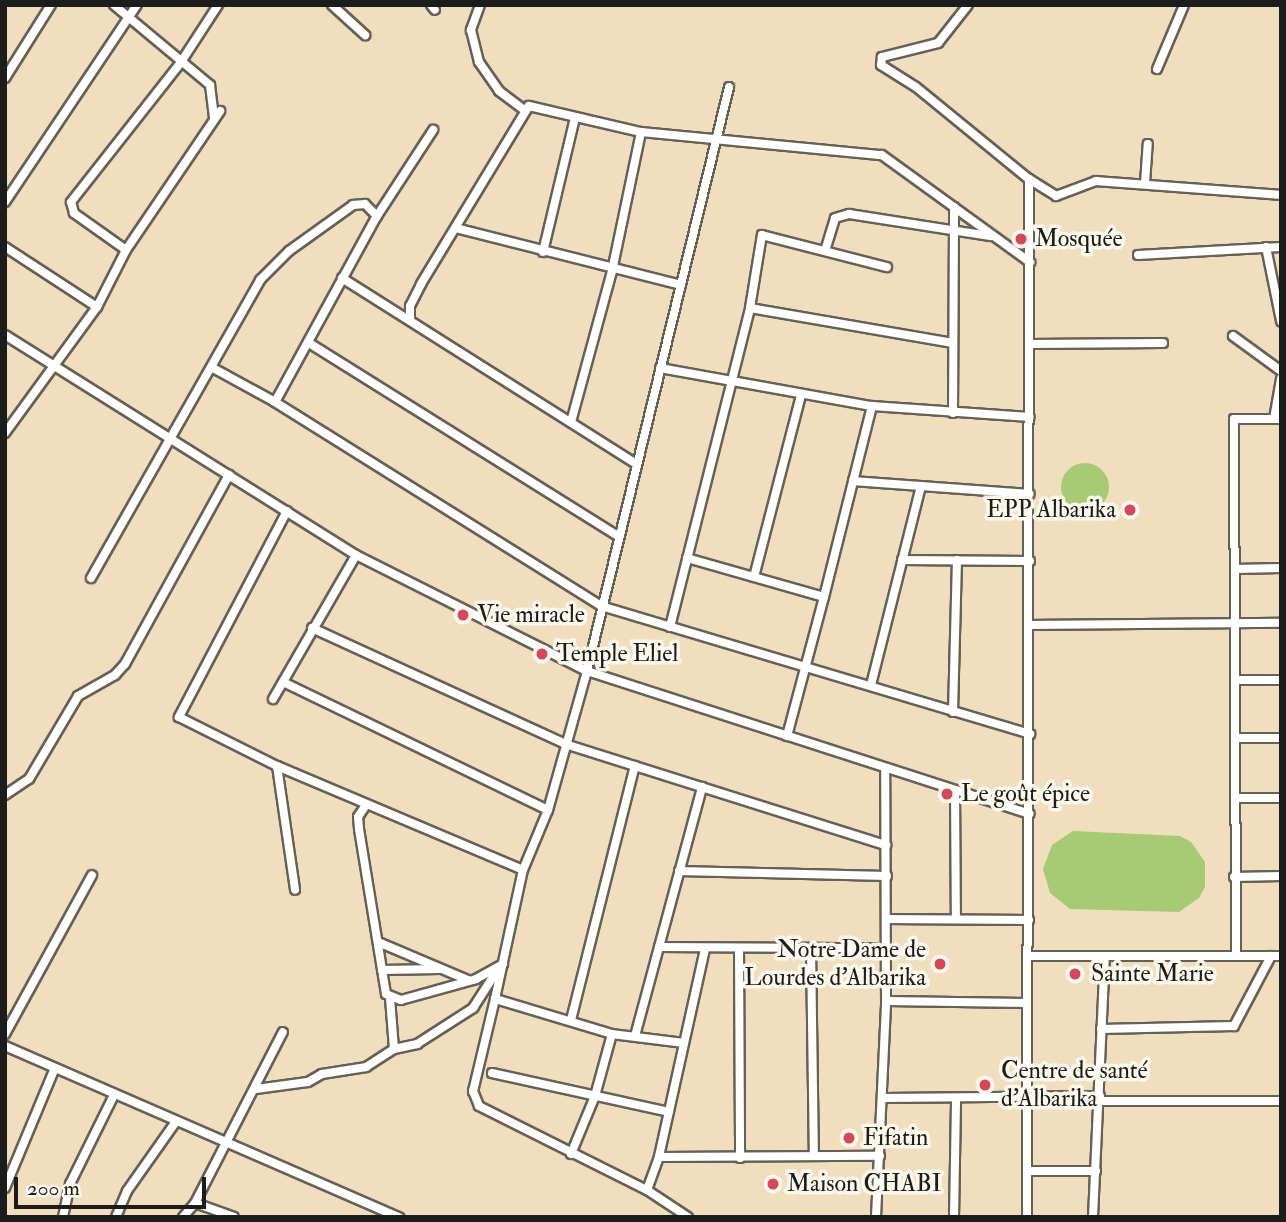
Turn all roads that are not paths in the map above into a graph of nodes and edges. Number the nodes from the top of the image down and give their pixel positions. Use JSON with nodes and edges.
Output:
{"nodes":[{"id":1,"x":51,"y":5,"type":"edge"},
{"id":2,"x":114,"y":5,"type":"edge"},
{"id":3,"x":137,"y":5,"type":"edge"},
{"id":4,"x":218,"y":5,"type":"edge"},
{"id":5,"x":332,"y":5,"type":"edge"},
{"id":6,"x":480,"y":5,"type":"edge"},
{"id":7,"x":968,"y":5,"type":"edge"},
{"id":8,"x":1184,"y":5,"type":"edge"},
{"id":9,"x":129,"y":17,"type":"junction"},
{"id":10,"x":365,"y":35,"type":"dead end"},
{"id":11,"x":181,"y":62,"type":"junction"},
{"id":12,"x":1157,"y":69,"type":"dead end"},
{"id":13,"x":5,"y":77,"type":"edge"},
{"id":14,"x":730,"y":87,"type":"dead end"},
{"id":15,"x":524,"y":110,"type":"junction"},
{"id":16,"x":220,"y":111,"type":"dead end"},
{"id":17,"x":575,"y":118,"type":"junction"},
{"id":18,"x":214,"y":120,"type":"junction"},
{"id":19,"x":433,"y":130,"type":"dead end"},
{"id":20,"x":641,"y":132,"type":"junction"},
{"id":21,"x":718,"y":140,"type":"junction"},
{"id":22,"x":1148,"y":144,"type":"dead end"},
{"id":23,"x":1029,"y":180,"type":"junction"},
{"id":24,"x":1144,"y":183,"type":"junction"},
{"id":25,"x":1281,"y":195,"type":"edge"},
{"id":26,"x":5,"y":202,"type":"edge"},
{"id":27,"x":954,"y":207,"type":"junction"},
{"id":28,"x":377,"y":216,"type":"junction"},
{"id":29,"x":456,"y":228,"type":"junction"},
{"id":30,"x":953,"y":231,"type":"junction"},
{"id":31,"x":990,"y":236,"type":"junction"},
{"id":32,"x":5,"y":247,"type":"edge"},
{"id":33,"x":1266,"y":247,"type":"junction"},
{"id":34,"x":1281,"y":247,"type":"edge"},
{"id":35,"x":126,"y":250,"type":"junction"},
{"id":36,"x":825,"y":251,"type":"junction"},
{"id":37,"x":543,"y":252,"type":"junction"},
{"id":38,"x":1138,"y":255,"type":"dead end"},
{"id":39,"x":1030,"y":262,"type":"junction"},
{"id":40,"x":887,"y":267,"type":"dead end"},
{"id":41,"x":612,"y":271,"type":"junction"},
{"id":42,"x":342,"y":278,"type":"junction"},
{"id":43,"x":681,"y":285,"type":"junction"},
{"id":44,"x":97,"y":307,"type":"junction"},
{"id":45,"x":750,"y":308,"type":"junction"},
{"id":46,"x":410,"y":320,"type":"junction"},
{"id":47,"x":1281,"y":321,"type":"edge"},
{"id":48,"x":5,"y":335,"type":"edge"},
{"id":49,"x":1233,"y":336,"type":"dead end"},
{"id":50,"x":309,"y":343,"type":"junction"},
{"id":51,"x":953,"y":343,"type":"junction"},
{"id":52,"x":1163,"y":343,"type":"dead end"},
{"id":53,"x":1030,"y":344,"type":"junction"},
{"id":54,"x":55,"y":366,"type":"junction"},
{"id":55,"x":213,"y":368,"type":"junction"},
{"id":56,"x":660,"y":369,"type":"junction"},
{"id":57,"x":1281,"y":371,"type":"edge"},
{"id":58,"x":1281,"y":380,"type":"edge"},
{"id":59,"x":731,"y":382,"type":"junction"},
{"id":60,"x":801,"y":395,"type":"junction"},
{"id":61,"x":275,"y":401,"type":"junction"},
{"id":62,"x":872,"y":406,"type":"junction"},
{"id":63,"x":953,"y":413,"type":"junction"},
{"id":64,"x":1030,"y":417,"type":"junction"},
{"id":65,"x":1278,"y":419,"type":"edge"},
{"id":66,"x":9,"y":421,"type":"edge"},
{"id":67,"x":571,"y":422,"type":"junction"},
{"id":68,"x":5,"y":433,"type":"edge"},
{"id":69,"x":169,"y":437,"type":"junction"},
{"id":70,"x":636,"y":464,"type":"junction"},
{"id":71,"x":229,"y":475,"type":"junction"},
{"id":72,"x":853,"y":481,"type":"junction"},
{"id":73,"x":921,"y":486,"type":"junction"},
{"id":74,"x":1030,"y":494,"type":"junction"},
{"id":75,"x":287,"y":511,"type":"junction"},
{"id":76,"x":618,"y":536,"type":"junction"},
{"id":77,"x":356,"y":555,"type":"junction"},
{"id":78,"x":687,"y":558,"type":"junction"},
{"id":79,"x":902,"y":560,"type":"junction"},
{"id":80,"x":957,"y":560,"type":"junction"},
{"id":81,"x":1030,"y":561,"type":"junction"},
{"id":82,"x":1281,"y":568,"type":"edge"},
{"id":83,"x":1235,"y":569,"type":"junction"},
{"id":84,"x":754,"y":577,"type":"junction"},
{"id":85,"x":91,"y":578,"type":"dead end"},
{"id":86,"x":824,"y":597,"type":"junction"},
{"id":87,"x":601,"y":606,"type":"junction"},
{"id":88,"x":1281,"y":623,"type":"edge"},
{"id":89,"x":1235,"y":624,"type":"junction"},
{"id":90,"x":1030,"y":625,"type":"junction"},
{"id":91,"x":670,"y":627,"type":"junction"},
{"id":92,"x":312,"y":628,"type":"junction"},
{"id":93,"x":805,"y":666,"type":"junction"},
{"id":94,"x":587,"y":671,"type":"junction"},
{"id":95,"x":1236,"y":680,"type":"junction"},
{"id":96,"x":1281,"y":680,"type":"edge"},
{"id":97,"x":282,"y":682,"type":"junction"},
{"id":98,"x":871,"y":685,"type":"junction"},
{"id":99,"x":273,"y":699,"type":"dead end"},
{"id":100,"x":953,"y":712,"type":"junction"},
{"id":101,"x":1030,"y":734,"type":"junction"},
{"id":102,"x":787,"y":736,"type":"junction"},
{"id":103,"x":1236,"y":738,"type":"junction"},
{"id":104,"x":1281,"y":738,"type":"edge"},
{"id":105,"x":565,"y":744,"type":"junction"},
{"id":106,"x":277,"y":766,"type":"junction"},
{"id":107,"x":635,"y":766,"type":"junction"},
{"id":108,"x":885,"y":768,"type":"junction"},
{"id":109,"x":702,"y":787,"type":"junction"},
{"id":110,"x":955,"y":790,"type":"junction"},
{"id":111,"x":5,"y":795,"type":"edge"},
{"id":112,"x":1235,"y":798,"type":"junction"},
{"id":113,"x":1281,"y":798,"type":"edge"},
{"id":114,"x":366,"y":805,"type":"junction"},
{"id":115,"x":548,"y":810,"type":"junction"},
{"id":116,"x":1029,"y":814,"type":"junction"},
{"id":117,"x":886,"y":845,"type":"junction"},
{"id":118,"x":523,"y":870,"type":"junction"},
{"id":119,"x":679,"y":871,"type":"junction"},
{"id":120,"x":92,"y":875,"type":"dead end"},
{"id":121,"x":887,"y":876,"type":"junction"},
{"id":122,"x":1281,"y":876,"type":"edge"},
{"id":123,"x":1234,"y":877,"type":"junction"},
{"id":124,"x":295,"y":890,"type":"dead end"},
{"id":125,"x":886,"y":919,"type":"junction"},
{"id":126,"x":956,"y":919,"type":"junction"},
{"id":127,"x":1028,"y":920,"type":"junction"},
{"id":128,"x":378,"y":942,"type":"junction"},
{"id":129,"x":659,"y":947,"type":"junction"},
{"id":130,"x":885,"y":947,"type":"junction"},
{"id":131,"x":811,"y":948,"type":"junction"},
{"id":132,"x":705,"y":949,"type":"junction"},
{"id":133,"x":738,"y":949,"type":"junction"},
{"id":134,"x":1028,"y":956,"type":"junction"},
{"id":135,"x":1105,"y":956,"type":"junction"},
{"id":136,"x":1236,"y":956,"type":"junction"},
{"id":137,"x":1270,"y":956,"type":"junction"},
{"id":138,"x":1281,"y":956,"type":"edge"},
{"id":139,"x":501,"y":965,"type":"junction"},
{"id":140,"x":442,"y":969,"type":"junction"},
{"id":141,"x":382,"y":970,"type":"junction"},
{"id":142,"x":472,"y":979,"type":"junction"},
{"id":143,"x":494,"y":986,"type":"junction"},
{"id":144,"x":390,"y":998,"type":"junction"},
{"id":145,"x":495,"y":999,"type":"junction"},
{"id":146,"x":886,"y":1001,"type":"junction"},
{"id":147,"x":1026,"y":1003,"type":"junction"},
{"id":148,"x":571,"y":1020,"type":"junction"},
{"id":149,"x":1101,"y":1029,"type":"junction"},
{"id":150,"x":282,"y":1032,"type":"dead end"},
{"id":151,"x":5,"y":1034,"type":"edge"},
{"id":152,"x":612,"y":1034,"type":"junction"},
{"id":153,"x":635,"y":1037,"type":"junction"},
{"id":154,"x":684,"y":1044,"type":"junction"},
{"id":155,"x":5,"y":1046,"type":"edge"},
{"id":156,"x":394,"y":1049,"type":"junction"},
{"id":157,"x":54,"y":1070,"type":"junction"},
{"id":158,"x":492,"y":1073,"type":"dead end"},
{"id":159,"x":256,"y":1089,"type":"junction"},
{"id":160,"x":114,"y":1095,"type":"junction"},
{"id":161,"x":595,"y":1097,"type":"junction"},
{"id":162,"x":883,"y":1098,"type":"junction"},
{"id":163,"x":1027,"y":1099,"type":"junction"},
{"id":164,"x":1100,"y":1099,"type":"junction"},
{"id":165,"x":956,"y":1100,"type":"junction"},
{"id":166,"x":1281,"y":1101,"type":"edge"},
{"id":167,"x":669,"y":1112,"type":"junction"},
{"id":168,"x":175,"y":1123,"type":"junction"},
{"id":169,"x":224,"y":1143,"type":"junction"},
{"id":170,"x":571,"y":1154,"type":"junction"},
{"id":171,"x":814,"y":1156,"type":"junction"},
{"id":172,"x":880,"y":1156,"type":"junction"},
{"id":173,"x":659,"y":1157,"type":"junction"},
{"id":174,"x":740,"y":1158,"type":"junction"},
{"id":175,"x":1027,"y":1171,"type":"junction"},
{"id":176,"x":1096,"y":1171,"type":"junction"},
{"id":177,"x":5,"y":1188,"type":"edge"},
{"id":178,"x":647,"y":1191,"type":"junction"},
{"id":179,"x":195,"y":1203,"type":"junction"},
{"id":180,"x":63,"y":1217,"type":"edge"},
{"id":181,"x":116,"y":1217,"type":"edge"},
{"id":182,"x":183,"y":1217,"type":"edge"},
{"id":183,"x":234,"y":1217,"type":"edge"},
{"id":184,"x":399,"y":1217,"type":"edge"},
{"id":185,"x":688,"y":1217,"type":"edge"},
{"id":186,"x":876,"y":1217,"type":"edge"},
{"id":187,"x":954,"y":1217,"type":"edge"},
{"id":188,"x":1027,"y":1217,"type":"edge"},
{"id":189,"x":1093,"y":1217,"type":"edge"}],
"edges":[{"from":1,"to":13,"type":"street"},
{"from":2,"to":9,"type":"street"},
{"from":3,"to":9,"type":"street"},
{"from":4,"to":11,"type":"street"},
{"from":5,"to":10,"type":"street"},
{"from":6,"to":15,"type":"street"},
{"from":7,"to":23,"type":"street"},
{"from":8,"to":12,"type":"street"},
{"from":9,"to":11,"type":"street"},
{"from":9,"to":26,"type":"street"},
{"from":11,"to":18,"type":"street"},
{"from":11,"to":35,"type":"street"},
{"from":14,"to":21,"type":"street"},
{"from":15,"to":17,"type":"street"},
{"from":15,"to":29,"type":"street"},
{"from":16,"to":18,"type":"street"},
{"from":17,"to":20,"type":"street"},
{"from":17,"to":37,"type":"street"},
{"from":18,"to":35,"type":"street"},
{"from":19,"to":28,"type":"street"},
{"from":20,"to":21,"type":"street"},
{"from":20,"to":41,"type":"street"},
{"from":21,"to":27,"type":"street"},
{"from":21,"to":43,"type":"street"},
{"from":22,"to":24,"type":"street"},
{"from":23,"to":24,"type":"street"},
{"from":23,"to":39,"type":"street"},
{"from":24,"to":25,"type":"street"},
{"from":27,"to":30,"type":"street"},
{"from":27,"to":31,"type":"street"},
{"from":28,"to":42,"type":"street"},
{"from":28,"to":55,"type":"street"},
{"from":29,"to":37,"type":"street"},
{"from":29,"to":46,"type":"street"},
{"from":30,"to":31,"type":"street"},
{"from":30,"to":36,"type":"street"},
{"from":30,"to":51,"type":"street"},
{"from":31,"to":39,"type":"street"},
{"from":32,"to":44,"type":"street"},
{"from":33,"to":34,"type":"street"},
{"from":33,"to":38,"type":"street"},
{"from":33,"to":47,"type":"street"},
{"from":35,"to":44,"type":"street"},
{"from":36,"to":40,"type":"street"},
{"from":36,"to":45,"type":"street"},
{"from":37,"to":41,"type":"street"},
{"from":39,"to":53,"type":"street"},
{"from":41,"to":43,"type":"street"},
{"from":41,"to":67,"type":"street"},
{"from":42,"to":46,"type":"street"},
{"from":42,"to":50,"type":"street"},
{"from":43,"to":56,"type":"street"},
{"from":44,"to":54,"type":"street"},
{"from":45,"to":51,"type":"street"},
{"from":45,"to":59,"type":"street"},
{"from":46,"to":67,"type":"street"},
{"from":48,"to":54,"type":"street"},
{"from":49,"to":57,"type":"street"},
{"from":50,"to":61,"type":"street"},
{"from":50,"to":76,"type":"street"},
{"from":51,"to":63,"type":"street"},
{"from":52,"to":53,"type":"street"},
{"from":53,"to":64,"type":"street"},
{"from":54,"to":66,"type":"street"},
{"from":54,"to":69,"type":"street"},
{"from":55,"to":61,"type":"street"},
{"from":55,"to":69,"type":"street"},
{"from":56,"to":59,"type":"street"},
{"from":56,"to":70,"type":"street"},
{"from":58,"to":65,"type":"street"},
{"from":59,"to":60,"type":"street"},
{"from":59,"to":78,"type":"street"},
{"from":60,"to":62,"type":"street"},
{"from":60,"to":84,"type":"street"},
{"from":61,"to":87,"type":"street"},
{"from":62,"to":63,"type":"street"},
{"from":62,"to":72,"type":"street"},
{"from":63,"to":64,"type":"street"},
{"from":64,"to":74,"type":"street"},
{"from":65,"to":83,"type":"street"},
{"from":66,"to":68,"type":"street"},
{"from":67,"to":70,"type":"street"},
{"from":69,"to":71,"type":"street"},
{"from":69,"to":85,"type":"street"},
{"from":70,"to":76,"type":"street"},
{"from":71,"to":75,"type":"street"},
{"from":71,"to":111,"type":"street"},
{"from":72,"to":73,"type":"street"},
{"from":72,"to":86,"type":"street"},
{"from":73,"to":74,"type":"street"},
{"from":73,"to":79,"type":"street"},
{"from":74,"to":81,"type":"street"},
{"from":75,"to":77,"type":"street"},
{"from":75,"to":106,"type":"street"},
{"from":76,"to":87,"type":"street"},
{"from":77,"to":92,"type":"street"},
{"from":77,"to":94,"type":"street"},
{"from":78,"to":84,"type":"street"},
{"from":78,"to":91,"type":"street"},
{"from":79,"to":80,"type":"street"},
{"from":79,"to":98,"type":"street"},
{"from":80,"to":81,"type":"street"},
{"from":80,"to":100,"type":"street"},
{"from":81,"to":90,"type":"street"},
{"from":82,"to":83,"type":"street"},
{"from":83,"to":89,"type":"street"},
{"from":84,"to":86,"type":"street"},
{"from":86,"to":93,"type":"street"},
{"from":87,"to":91,"type":"street"},
{"from":87,"to":94,"type":"street"},
{"from":88,"to":89,"type":"street"},
{"from":89,"to":90,"type":"street"},
{"from":89,"to":95,"type":"street"},
{"from":90,"to":101,"type":"street"},
{"from":91,"to":93,"type":"street"},
{"from":92,"to":97,"type":"street"},
{"from":92,"to":105,"type":"street"},
{"from":93,"to":98,"type":"street"},
{"from":93,"to":102,"type":"street"},
{"from":94,"to":102,"type":"street"},
{"from":94,"to":105,"type":"street"},
{"from":95,"to":96,"type":"street"},
{"from":95,"to":103,"type":"street"},
{"from":97,"to":99,"type":"street"},
{"from":97,"to":115,"type":"street"},
{"from":98,"to":100,"type":"street"},
{"from":100,"to":101,"type":"street"},
{"from":101,"to":116,"type":"street"},
{"from":102,"to":108,"type":"street"},
{"from":103,"to":104,"type":"street"},
{"from":103,"to":112,"type":"street"},
{"from":105,"to":107,"type":"street"},
{"from":105,"to":115,"type":"street"},
{"from":106,"to":114,"type":"street"},
{"from":106,"to":124,"type":"street"},
{"from":107,"to":109,"type":"street"},
{"from":107,"to":148,"type":"street"},
{"from":108,"to":110,"type":"street"},
{"from":108,"to":117,"type":"street"},
{"from":109,"to":117,"type":"street"},
{"from":109,"to":119,"type":"street"},
{"from":110,"to":116,"type":"street"},
{"from":110,"to":126,"type":"street"},
{"from":112,"to":113,"type":"street"},
{"from":112,"to":123,"type":"street"},
{"from":114,"to":118,"type":"street"},
{"from":114,"to":128,"type":"street"},
{"from":115,"to":118,"type":"street"},
{"from":116,"to":127,"type":"street"},
{"from":117,"to":121,"type":"street"},
{"from":118,"to":139,"type":"street"},
{"from":119,"to":121,"type":"street"},
{"from":119,"to":129,"type":"street"},
{"from":120,"to":151,"type":"street"},
{"from":121,"to":125,"type":"street"},
{"from":122,"to":123,"type":"street"},
{"from":123,"to":136,"type":"street"},
{"from":125,"to":126,"type":"street"},
{"from":125,"to":130,"type":"street"},
{"from":126,"to":127,"type":"street"},
{"from":127,"to":134,"type":"street"},
{"from":128,"to":140,"type":"street"},
{"from":128,"to":141,"type":"street"},
{"from":129,"to":132,"type":"street"},
{"from":129,"to":153,"type":"street"},
{"from":130,"to":131,"type":"street"},
{"from":130,"to":146,"type":"street"},
{"from":131,"to":133,"type":"street"},
{"from":131,"to":171,"type":"street"},
{"from":132,"to":133,"type":"street"},
{"from":132,"to":154,"type":"street"},
{"from":133,"to":174,"type":"street"},
{"from":134,"to":135,"type":"street"},
{"from":134,"to":147,"type":"street"},
{"from":135,"to":136,"type":"street"},
{"from":135,"to":149,"type":"street"},
{"from":136,"to":137,"type":"street"},
{"from":137,"to":138,"type":"street"},
{"from":137,"to":149,"type":"street"},
{"from":139,"to":142,"type":"street"},
{"from":139,"to":143,"type":"street"},
{"from":140,"to":141,"type":"street"},
{"from":140,"to":142,"type":"street"},
{"from":141,"to":144,"type":"street"},
{"from":142,"to":143,"type":"street"},
{"from":142,"to":144,"type":"street"},
{"from":143,"to":145,"type":"street"},
{"from":143,"to":156,"type":"street"},
{"from":144,"to":156,"type":"street"},
{"from":145,"to":148,"type":"street"},
{"from":145,"to":170,"type":"street"},
{"from":146,"to":147,"type":"street"},
{"from":146,"to":162,"type":"street"},
{"from":147,"to":163,"type":"street"},
{"from":148,"to":152,"type":"street"},
{"from":149,"to":164,"type":"street"},
{"from":150,"to":159,"type":"street"},
{"from":152,"to":153,"type":"street"},
{"from":152,"to":161,"type":"street"},
{"from":153,"to":154,"type":"street"},
{"from":154,"to":167,"type":"street"},
{"from":155,"to":157,"type":"street"},
{"from":156,"to":159,"type":"street"},
{"from":157,"to":160,"type":"street"},
{"from":157,"to":177,"type":"street"},
{"from":158,"to":161,"type":"street"},
{"from":159,"to":169,"type":"street"},
{"from":160,"to":168,"type":"street"},
{"from":160,"to":180,"type":"street"},
{"from":161,"to":167,"type":"street"},
{"from":161,"to":170,"type":"street"},
{"from":162,"to":165,"type":"street"},
{"from":162,"to":172,"type":"street"},
{"from":163,"to":164,"type":"street"},
{"from":163,"to":165,"type":"street"},
{"from":163,"to":175,"type":"street"},
{"from":164,"to":166,"type":"street"},
{"from":164,"to":176,"type":"street"},
{"from":165,"to":187,"type":"street"},
{"from":167,"to":173,"type":"street"},
{"from":168,"to":169,"type":"street"},
{"from":168,"to":181,"type":"street"},
{"from":169,"to":179,"type":"street"},
{"from":169,"to":184,"type":"street"},
{"from":170,"to":178,"type":"street"},
{"from":171,"to":172,"type":"street"},
{"from":171,"to":174,"type":"street"},
{"from":172,"to":186,"type":"street"},
{"from":173,"to":174,"type":"street"},
{"from":173,"to":178,"type":"street"},
{"from":175,"to":176,"type":"street"},
{"from":175,"to":188,"type":"street"},
{"from":176,"to":189,"type":"street"},
{"from":178,"to":185,"type":"street"},
{"from":179,"to":182,"type":"street"},
{"from":179,"to":183,"type":"street"}]}
